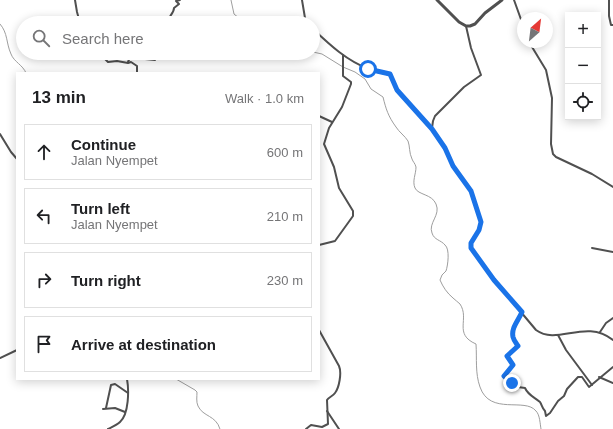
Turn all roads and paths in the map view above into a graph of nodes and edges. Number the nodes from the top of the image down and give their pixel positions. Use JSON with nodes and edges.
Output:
{"nodes":[{"id":1,"x":75,"y":0,"type":"edge"},
{"id":2,"x":180,"y":0,"type":"edge"},
{"id":3,"x":302,"y":0,"type":"edge"},
{"id":4,"x":436,"y":0,"type":"edge"},
{"id":5,"x":502,"y":0,"type":"edge"},
{"id":6,"x":514,"y":0,"type":"edge"},
{"id":7,"x":609,"y":0,"type":"edge"},
{"id":8,"x":518,"y":12,"type":"edge"},
{"id":9,"x":77,"y":16,"type":"edge"},
{"id":10,"x":171,"y":16,"type":"edge"},
{"id":11,"x":305,"y":16,"type":"edge"},
{"id":12,"x":466,"y":26,"type":"junction"},
{"id":13,"x":613,"y":26,"type":"edge"},
{"id":14,"x":320,"y":35,"type":"edge"},
{"id":15,"x":533,"y":48,"type":"edge"},
{"id":16,"x":342,"y":55,"type":"junction"},
{"id":17,"x":106,"y":60,"type":"edge"},
{"id":18,"x":117,"y":60,"type":"edge"},
{"id":19,"x":117,"y":60,"type":"edge"},
{"id":20,"x":130,"y":60,"type":"edge"},
{"id":21,"x":128,"y":63,"type":"junction"},
{"id":22,"x":137,"y":72,"type":"edge"},
{"id":23,"x":320,"y":116,"type":"edge"},
{"id":24,"x":332,"y":122,"type":"junction"},
{"id":25,"x":432,"y":129,"type":"junction"},
{"id":26,"x":0,"y":134,"type":"edge"},
{"id":27,"x":16,"y":158,"type":"edge"},
{"id":28,"x":613,"y":186,"type":"edge"},
{"id":29,"x":320,"y":245,"type":"edge"},
{"id":30,"x":592,"y":248,"type":"dead end"},
{"id":31,"x":613,"y":252,"type":"edge"},
{"id":32,"x":522,"y":312,"type":"junction"},
{"id":33,"x":613,"y":318,"type":"edge"},
{"id":34,"x":320,"y":332,"type":"edge"},
{"id":35,"x":600,"y":332,"type":"junction"},
{"id":36,"x":558,"y":335,"type":"junction"},
{"id":37,"x":613,"y":340,"type":"edge"},
{"id":38,"x":16,"y":350,"type":"edge"},
{"id":39,"x":0,"y":358,"type":"edge"},
{"id":40,"x":613,"y":367,"type":"edge"},
{"id":41,"x":599,"y":377,"type":"junction"},
{"id":42,"x":127,"y":380,"type":"edge"},
{"id":43,"x":613,"y":383,"type":"edge"},
{"id":44,"x":592,"y":385,"type":"junction"},
{"id":45,"x":128,"y":393,"type":"junction"},
{"id":46,"x":327,"y":410,"type":"junction"},
{"id":47,"x":125,"y":412,"type":"junction"},
{"id":48,"x":108,"y":429,"type":"edge"},
{"id":49,"x":306,"y":429,"type":"edge"},
{"id":50,"x":339,"y":429,"type":"edge"}],
"edges":[{"from":1,"to":9,"type":"street"},
{"from":2,"to":10,"type":"street"},
{"from":3,"to":11,"type":"street"},
{"from":4,"to":12,"type":"street"},
{"from":5,"to":12,"type":"street"},
{"from":6,"to":8,"type":"street"},
{"from":7,"to":13,"type":"street"},
{"from":12,"to":25,"type":"street"},
{"from":14,"to":16,"type":"street"},
{"from":15,"to":28,"type":"street"},
{"from":16,"to":24,"type":"street"},
{"from":16,"to":25,"type":"street"},
{"from":17,"to":19,"type":"street"},
{"from":18,"to":21,"type":"street"},
{"from":20,"to":21,"type":"street"},
{"from":21,"to":22,"type":"street"},
{"from":23,"to":24,"type":"street"},
{"from":24,"to":29,"type":"street"},
{"from":25,"to":32,"type":"street"},
{"from":26,"to":27,"type":"street"},
{"from":30,"to":31,"type":"street"},
{"from":32,"to":36,"type":"street"},
{"from":32,"to":44,"type":"street"},
{"from":33,"to":35,"type":"street"},
{"from":34,"to":46,"type":"street"},
{"from":35,"to":36,"type":"street"},
{"from":35,"to":37,"type":"street"},
{"from":36,"to":44,"type":"street"},
{"from":38,"to":39,"type":"street"},
{"from":40,"to":41,"type":"street"},
{"from":41,"to":43,"type":"street"},
{"from":41,"to":44,"type":"street"},
{"from":42,"to":45,"type":"street"},
{"from":45,"to":47,"type":"street"},
{"from":45,"to":47,"type":"street"},
{"from":46,"to":49,"type":"street"},
{"from":46,"to":50,"type":"street"},
{"from":47,"to":48,"type":"street"}]}
